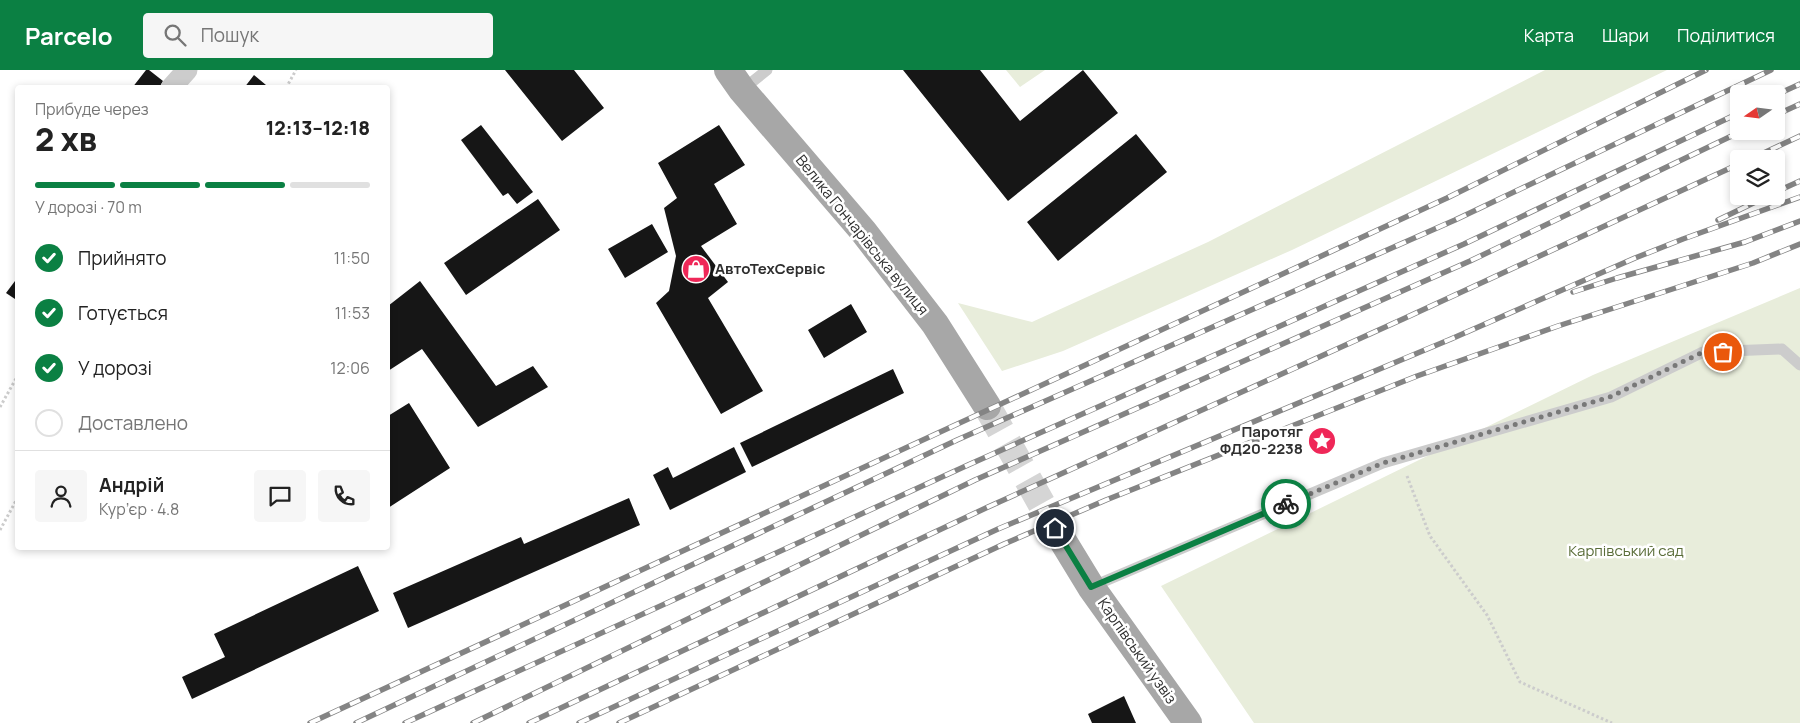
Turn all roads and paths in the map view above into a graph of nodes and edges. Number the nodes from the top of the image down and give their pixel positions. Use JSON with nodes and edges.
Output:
{"nodes":[{"id":1,"x":187,"y":70,"type":"edge"},
{"id":2,"x":296,"y":70,"type":"edge"},
{"id":3,"x":767,"y":70,"type":"edge"},
{"id":4,"x":735,"y":80,"type":"edge"},
{"id":5,"x":174,"y":85,"type":"edge"},
{"id":6,"x":288,"y":85,"type":"edge"},
{"id":7,"x":1800,"y":366,"type":"edge"},
{"id":8,"x":15,"y":380,"type":"edge"},
{"id":9,"x":0,"y":406,"type":"edge"},
{"id":10,"x":987,"y":406,"type":"tunnel mouth"},
{"id":11,"x":1400,"y":459,"type":"junction"},
{"id":12,"x":15,"y":502,"type":"edge"},
{"id":13,"x":1055,"y":528,"type":"tunnel mouth"},
{"id":14,"x":0,"y":530,"type":"edge"},
{"id":15,"x":1091,"y":587,"type":"junction"},
{"id":16,"x":1188,"y":723,"type":"edge"},
{"id":17,"x":1612,"y":723,"type":"edge"}],
"edges":[{"from":1,"to":5,"type":"street"},
{"from":2,"to":6,"type":"path"},
{"from":3,"to":4,"type":"lane"},
{"from":4,"to":10,"type":"main road","name":"Велика Гончарівська вулиця"},
{"from":7,"to":11,"type":"lane"},
{"from":8,"to":9,"type":"path"},
{"from":11,"to":15,"type":"lane"},
{"from":11,"to":17,"type":"path"},
{"from":12,"to":14,"type":"path"},
{"from":13,"to":15,"type":"main road","name":"Карпівський узвіз"},
{"from":15,"to":16,"type":"main road","name":"Карпівський узвіз"}]}
